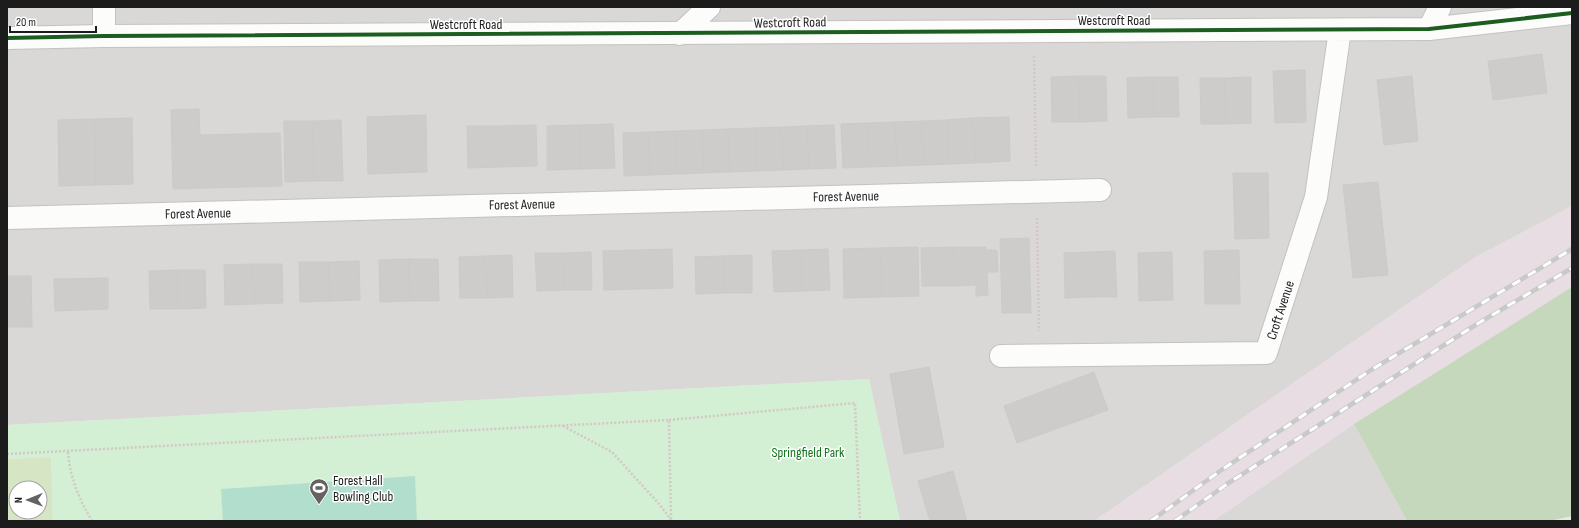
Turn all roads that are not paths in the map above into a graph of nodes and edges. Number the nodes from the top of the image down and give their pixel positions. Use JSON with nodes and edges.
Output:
{"nodes":[{"id":1,"x":104,"y":7,"type":"edge"},
{"id":2,"x":709,"y":7,"type":"edge"},
{"id":3,"x":1440,"y":7,"type":"edge"},
{"id":4,"x":1572,"y":13,"type":"edge"},
{"id":5,"x":1429,"y":29,"type":"junction"},
{"id":6,"x":1340,"y":30,"type":"junction"},
{"id":7,"x":680,"y":34,"type":"junction"},
{"id":8,"x":104,"y":36,"type":"junction"},
{"id":9,"x":7,"y":38,"type":"edge"},
{"id":10,"x":1100,"y":190,"type":"dead end"},
{"id":11,"x":7,"y":218,"type":"edge"},
{"id":12,"x":1001,"y":356,"type":"dead end"}],
"edges":[{"from":1,"to":8,"type":"street"},
{"from":2,"to":7,"type":"street"},
{"from":3,"to":5,"type":"street"},
{"from":4,"to":5,"type":"street","name":"Westcroft Road"},
{"from":5,"to":6,"type":"street","name":"Westcroft Road"},
{"from":6,"to":7,"type":"street","name":"Westcroft Road"},
{"from":6,"to":12,"type":"street","name":"Croft Avenue"},
{"from":7,"to":8,"type":"street","name":"Westcroft Road"},
{"from":8,"to":9,"type":"street","name":"Westcroft Road"},
{"from":10,"to":11,"type":"street","name":"Forest Avenue"}]}
